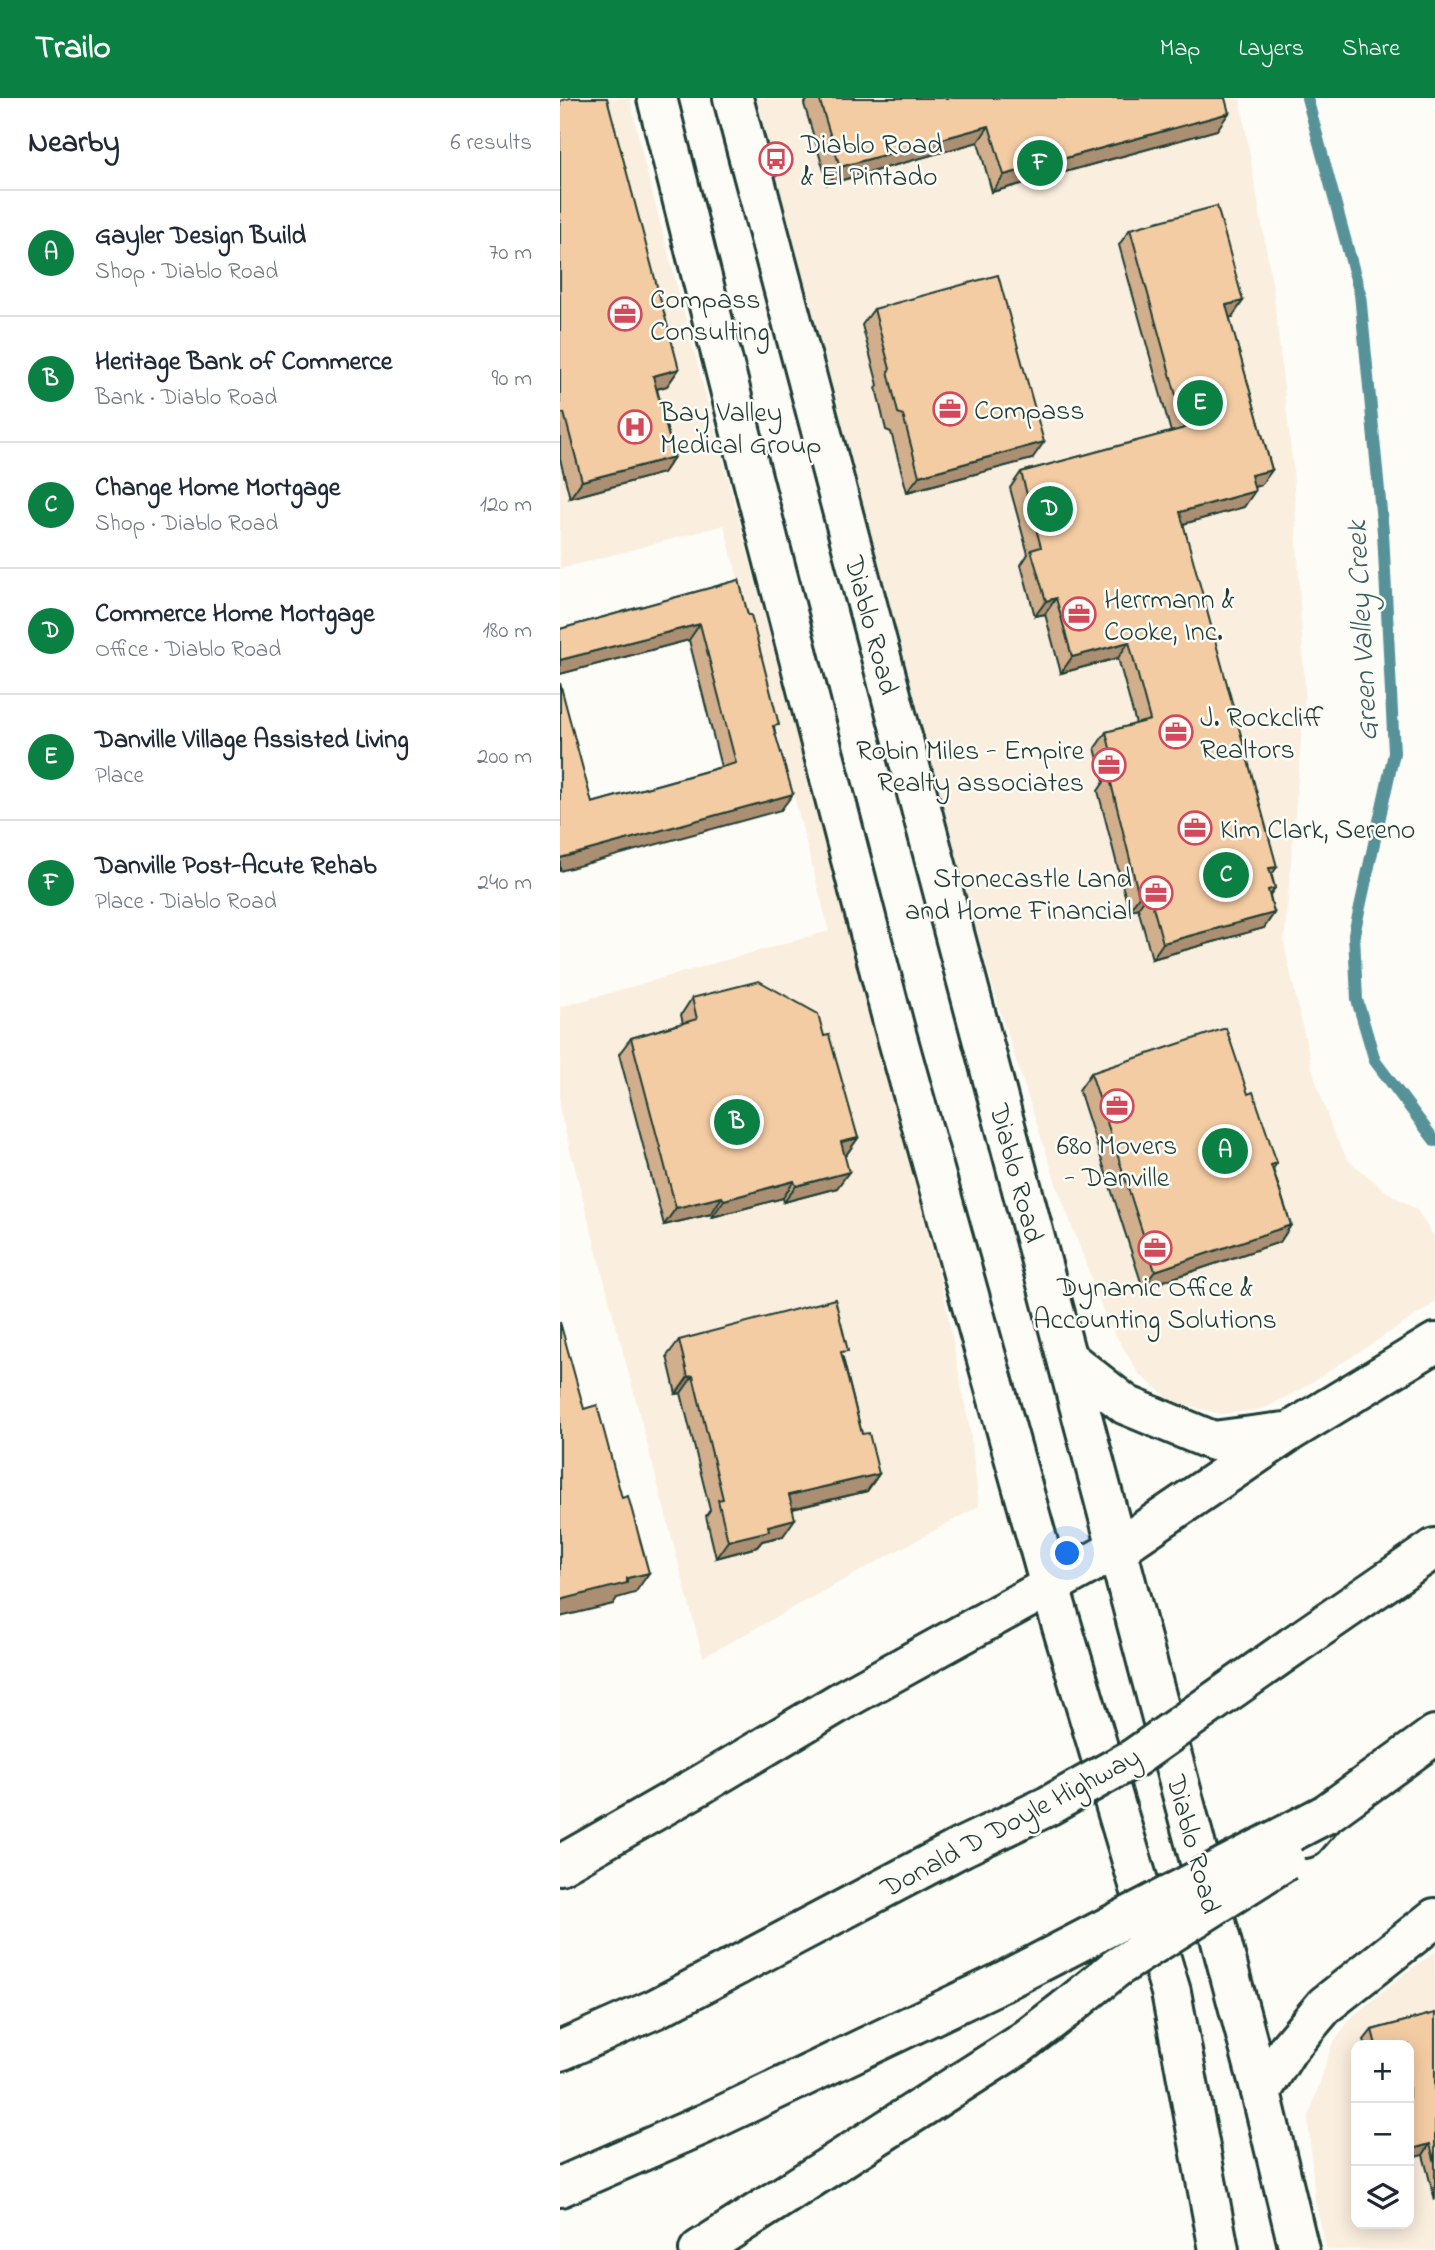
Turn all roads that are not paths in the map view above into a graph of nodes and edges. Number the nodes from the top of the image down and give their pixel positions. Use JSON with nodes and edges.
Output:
{"nodes":[{"id":1,"x":657,"y":98,"type":"edge"},
{"id":2,"x":733,"y":98,"type":"edge"},
{"id":3,"x":1435,"y":1343,"type":"edge"},
{"id":4,"x":1068,"y":1359,"type":"junction"},
{"id":5,"x":1289,"y":1432,"type":"junction"},
{"id":6,"x":1435,"y":1548,"type":"edge"},
{"id":7,"x":1117,"y":1549,"type":"junction"},
{"id":8,"x":1050,"y":1586,"type":"junction"},
{"id":9,"x":1435,"y":1735,"type":"edge"},
{"id":10,"x":1326,"y":1814,"type":"junction"},
{"id":11,"x":560,"y":1865,"type":"edge"},
{"id":12,"x":1435,"y":1918,"type":"edge"},
{"id":13,"x":560,"y":2051,"type":"edge"},
{"id":14,"x":1261,"y":2092,"type":"junction"},
{"id":15,"x":560,"y":2187,"type":"edge"},
{"id":16,"x":699,"y":2250,"type":"edge"},
{"id":17,"x":1219,"y":2250,"type":"edge"},
{"id":18,"x":1299,"y":2250,"type":"edge"}],
"edges":[{"from":1,"to":8,"type":"main road"},
{"from":2,"to":4,"type":"main road","name":"Diablo Road"},
{"from":3,"to":5,"type":"main road"},
{"from":4,"to":5,"type":"main road"},
{"from":4,"to":7,"type":"main road","name":"Diablo Road"},
{"from":5,"to":7,"type":"main road"},
{"from":6,"to":13,"type":"main road","name":"Donald D Doyle Highway","bridge":true},
{"from":7,"to":8,"type":"main road"},
{"from":7,"to":14,"type":"main road","name":"Diablo Road"},
{"from":8,"to":11,"type":"main road"},
{"from":8,"to":17,"type":"main road"},
{"from":9,"to":10,"type":"main road"},
{"from":10,"to":15,"type":"main road","bridge":true},
{"from":10,"to":16,"type":"main road","bridge":true},
{"from":12,"to":14,"type":"main road"},
{"from":14,"to":18,"type":"main road","name":"Diablo Road"}]}
